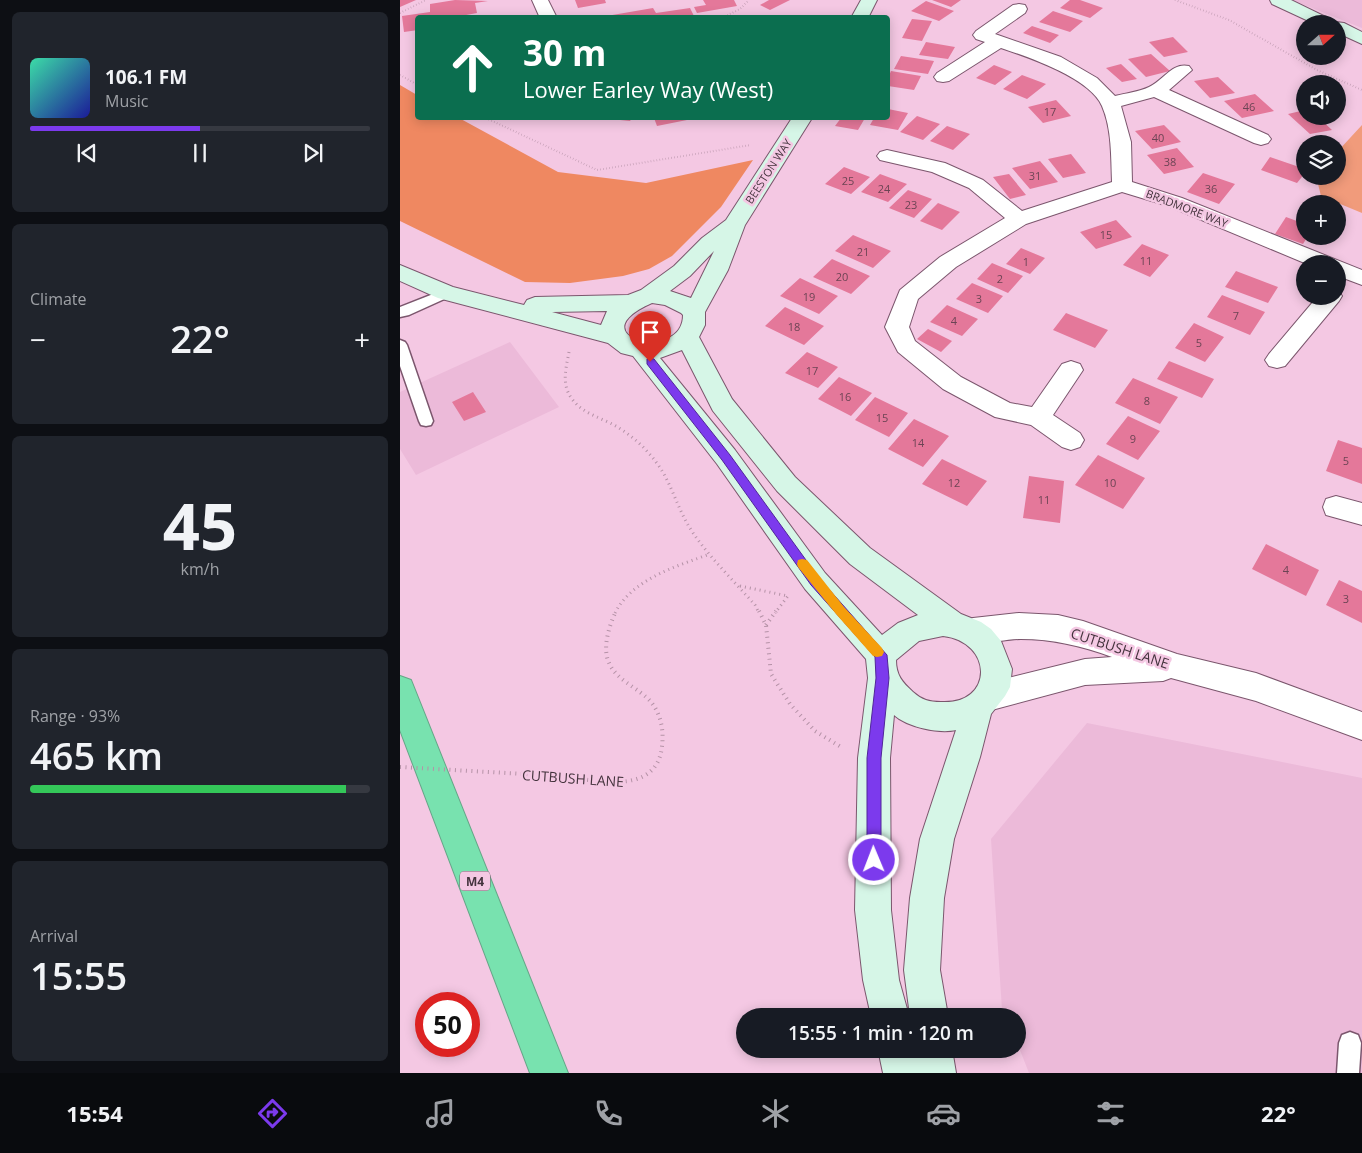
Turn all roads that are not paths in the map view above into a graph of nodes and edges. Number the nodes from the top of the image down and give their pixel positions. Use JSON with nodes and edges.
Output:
{"nodes":[{"id":1,"x":540,"y":0,"type":"edge"},
{"id":2,"x":869,"y":0,"type":"edge"},
{"id":3,"x":1278,"y":0,"type":"edge"},
{"id":4,"x":1019,"y":9,"type":"dead end"},
{"id":5,"x":548,"y":15,"type":"edge"},
{"id":6,"x":861,"y":15,"type":"edge"},
{"id":7,"x":1310,"y":15,"type":"edge"},
{"id":8,"x":1346,"y":32,"type":"edge"},
{"id":9,"x":1362,"y":39,"type":"edge"},
{"id":10,"x":999,"y":41,"type":"junction"},
{"id":11,"x":1183,"y":70,"type":"dead end"},
{"id":12,"x":943,"y":77,"type":"dead end"},
{"id":13,"x":1156,"y":91,"type":"junction"},
{"id":14,"x":1111,"y":103,"type":"junction"},
{"id":15,"x":801,"y":120,"type":"edge"},
{"id":16,"x":1261,"y":139,"type":"dead end"},
{"id":17,"x":888,"y":156,"type":"dead end"},
{"id":18,"x":1122,"y":185,"type":"junction"},
{"id":19,"x":1020,"y":220,"type":"junction"},
{"id":20,"x":734,"y":224,"type":"junction"},
{"id":21,"x":1306,"y":255,"type":"edge"},
{"id":22,"x":400,"y":272,"type":"edge"},
{"id":23,"x":446,"y":294,"type":"junction"},
{"id":24,"x":650,"y":295,"type":"junction"},
{"id":25,"x":628,"y":303,"type":"junction"},
{"id":26,"x":494,"y":305,"type":"junction"},
{"id":27,"x":1323,"y":305,"type":"edge"},
{"id":28,"x":400,"y":312,"type":"edge"},
{"id":29,"x":691,"y":324,"type":"junction"},
{"id":30,"x":614,"y":336,"type":"junction"},
{"id":31,"x":400,"y":345,"type":"edge"},
{"id":32,"x":642,"y":351,"type":"junction"},
{"id":33,"x":1277,"y":360,"type":"dead end"},
{"id":34,"x":1071,"y":370,"type":"dead end"},
{"id":35,"x":1038,"y":417,"type":"junction"},
{"id":36,"x":426,"y":421,"type":"dead end"},
{"id":37,"x":1071,"y":440,"type":"dead end"},
{"id":38,"x":1336,"y":507,"type":"dead end"},
{"id":39,"x":1362,"y":514,"type":"edge"},
{"id":40,"x":962,"y":627,"type":"junction"},
{"id":41,"x":882,"y":667,"type":"junction"},
{"id":42,"x":1177,"y":667,"type":"junction"},
{"id":43,"x":400,"y":690,"type":"edge"},
{"id":44,"x":983,"y":703,"type":"junction"},
{"id":45,"x":1362,"y":726,"type":"edge"},
{"id":46,"x":888,"y":1008,"type":"edge"},
{"id":47,"x":928,"y":1008,"type":"edge"},
{"id":48,"x":1350,"y":1043,"type":"dead end"},
{"id":49,"x":899,"y":1058,"type":"edge"},
{"id":50,"x":935,"y":1058,"type":"edge"},
{"id":51,"x":550,"y":1073,"type":"edge"},
{"id":52,"x":902,"y":1073,"type":"edge"},
{"id":53,"x":937,"y":1073,"type":"edge"},
{"id":54,"x":1348,"y":1073,"type":"edge"}],
"edges":[{"from":1,"to":5,"type":"street"},
{"from":2,"to":6,"type":"main road"},
{"from":3,"to":7,"type":"main road"},
{"from":4,"to":10,"type":"street"},
{"from":8,"to":9,"type":"main road"},
{"from":10,"to":12,"type":"street"},
{"from":10,"to":14,"type":"street"},
{"from":11,"to":13,"type":"street"},
{"from":13,"to":14,"type":"street"},
{"from":13,"to":16,"type":"street"},
{"from":14,"to":18,"type":"street"},
{"from":15,"to":20,"type":"main road","name":"BEESTON WAY"},
{"from":17,"to":19,"type":"street"},
{"from":18,"to":19,"type":"street"},
{"from":18,"to":21,"type":"street","name":"BRADMORE WAY"},
{"from":19,"to":35,"type":"street"},
{"from":20,"to":24,"type":"main road","name":"BEESTON WAY"},
{"from":20,"to":29,"type":"main road","name":"BEESTON WAY"},
{"from":22,"to":23,"type":"main road"},
{"from":23,"to":26,"type":"main road"},
{"from":23,"to":28,"type":"lane"},
{"from":24,"to":25,"type":"main road"},
{"from":24,"to":29,"type":"main road"},
{"from":25,"to":26,"type":"main road"},
{"from":25,"to":30,"type":"main road"},
{"from":26,"to":30,"type":"main road"},
{"from":27,"to":33,"type":"street"},
{"from":29,"to":32,"type":"main road"},
{"from":29,"to":40,"type":"main road"},
{"from":30,"to":32,"type":"main road"},
{"from":31,"to":36,"type":"lane"},
{"from":32,"to":41,"type":"main road"},
{"from":34,"to":35,"type":"street"},
{"from":35,"to":37,"type":"street"},
{"from":38,"to":39,"type":"street"},
{"from":40,"to":41,"type":"main road"},
{"from":40,"to":42,"type":"street","name":"CUTBUSH LANE"},
{"from":40,"to":44,"type":"main road"},
{"from":41,"to":44,"type":"main road"},
{"from":41,"to":46,"type":"main road"},
{"from":42,"to":44,"type":"street","name":"CUTBUSH LANE"},
{"from":42,"to":45,"type":"street","name":"CUTBUSH LANE"},
{"from":43,"to":51,"type":"highway","number":"M4"},
{"from":44,"to":47,"type":"main road"},
{"from":48,"to":54,"type":"lane"},
{"from":49,"to":52,"type":"main road"},
{"from":50,"to":53,"type":"main road"}]}
